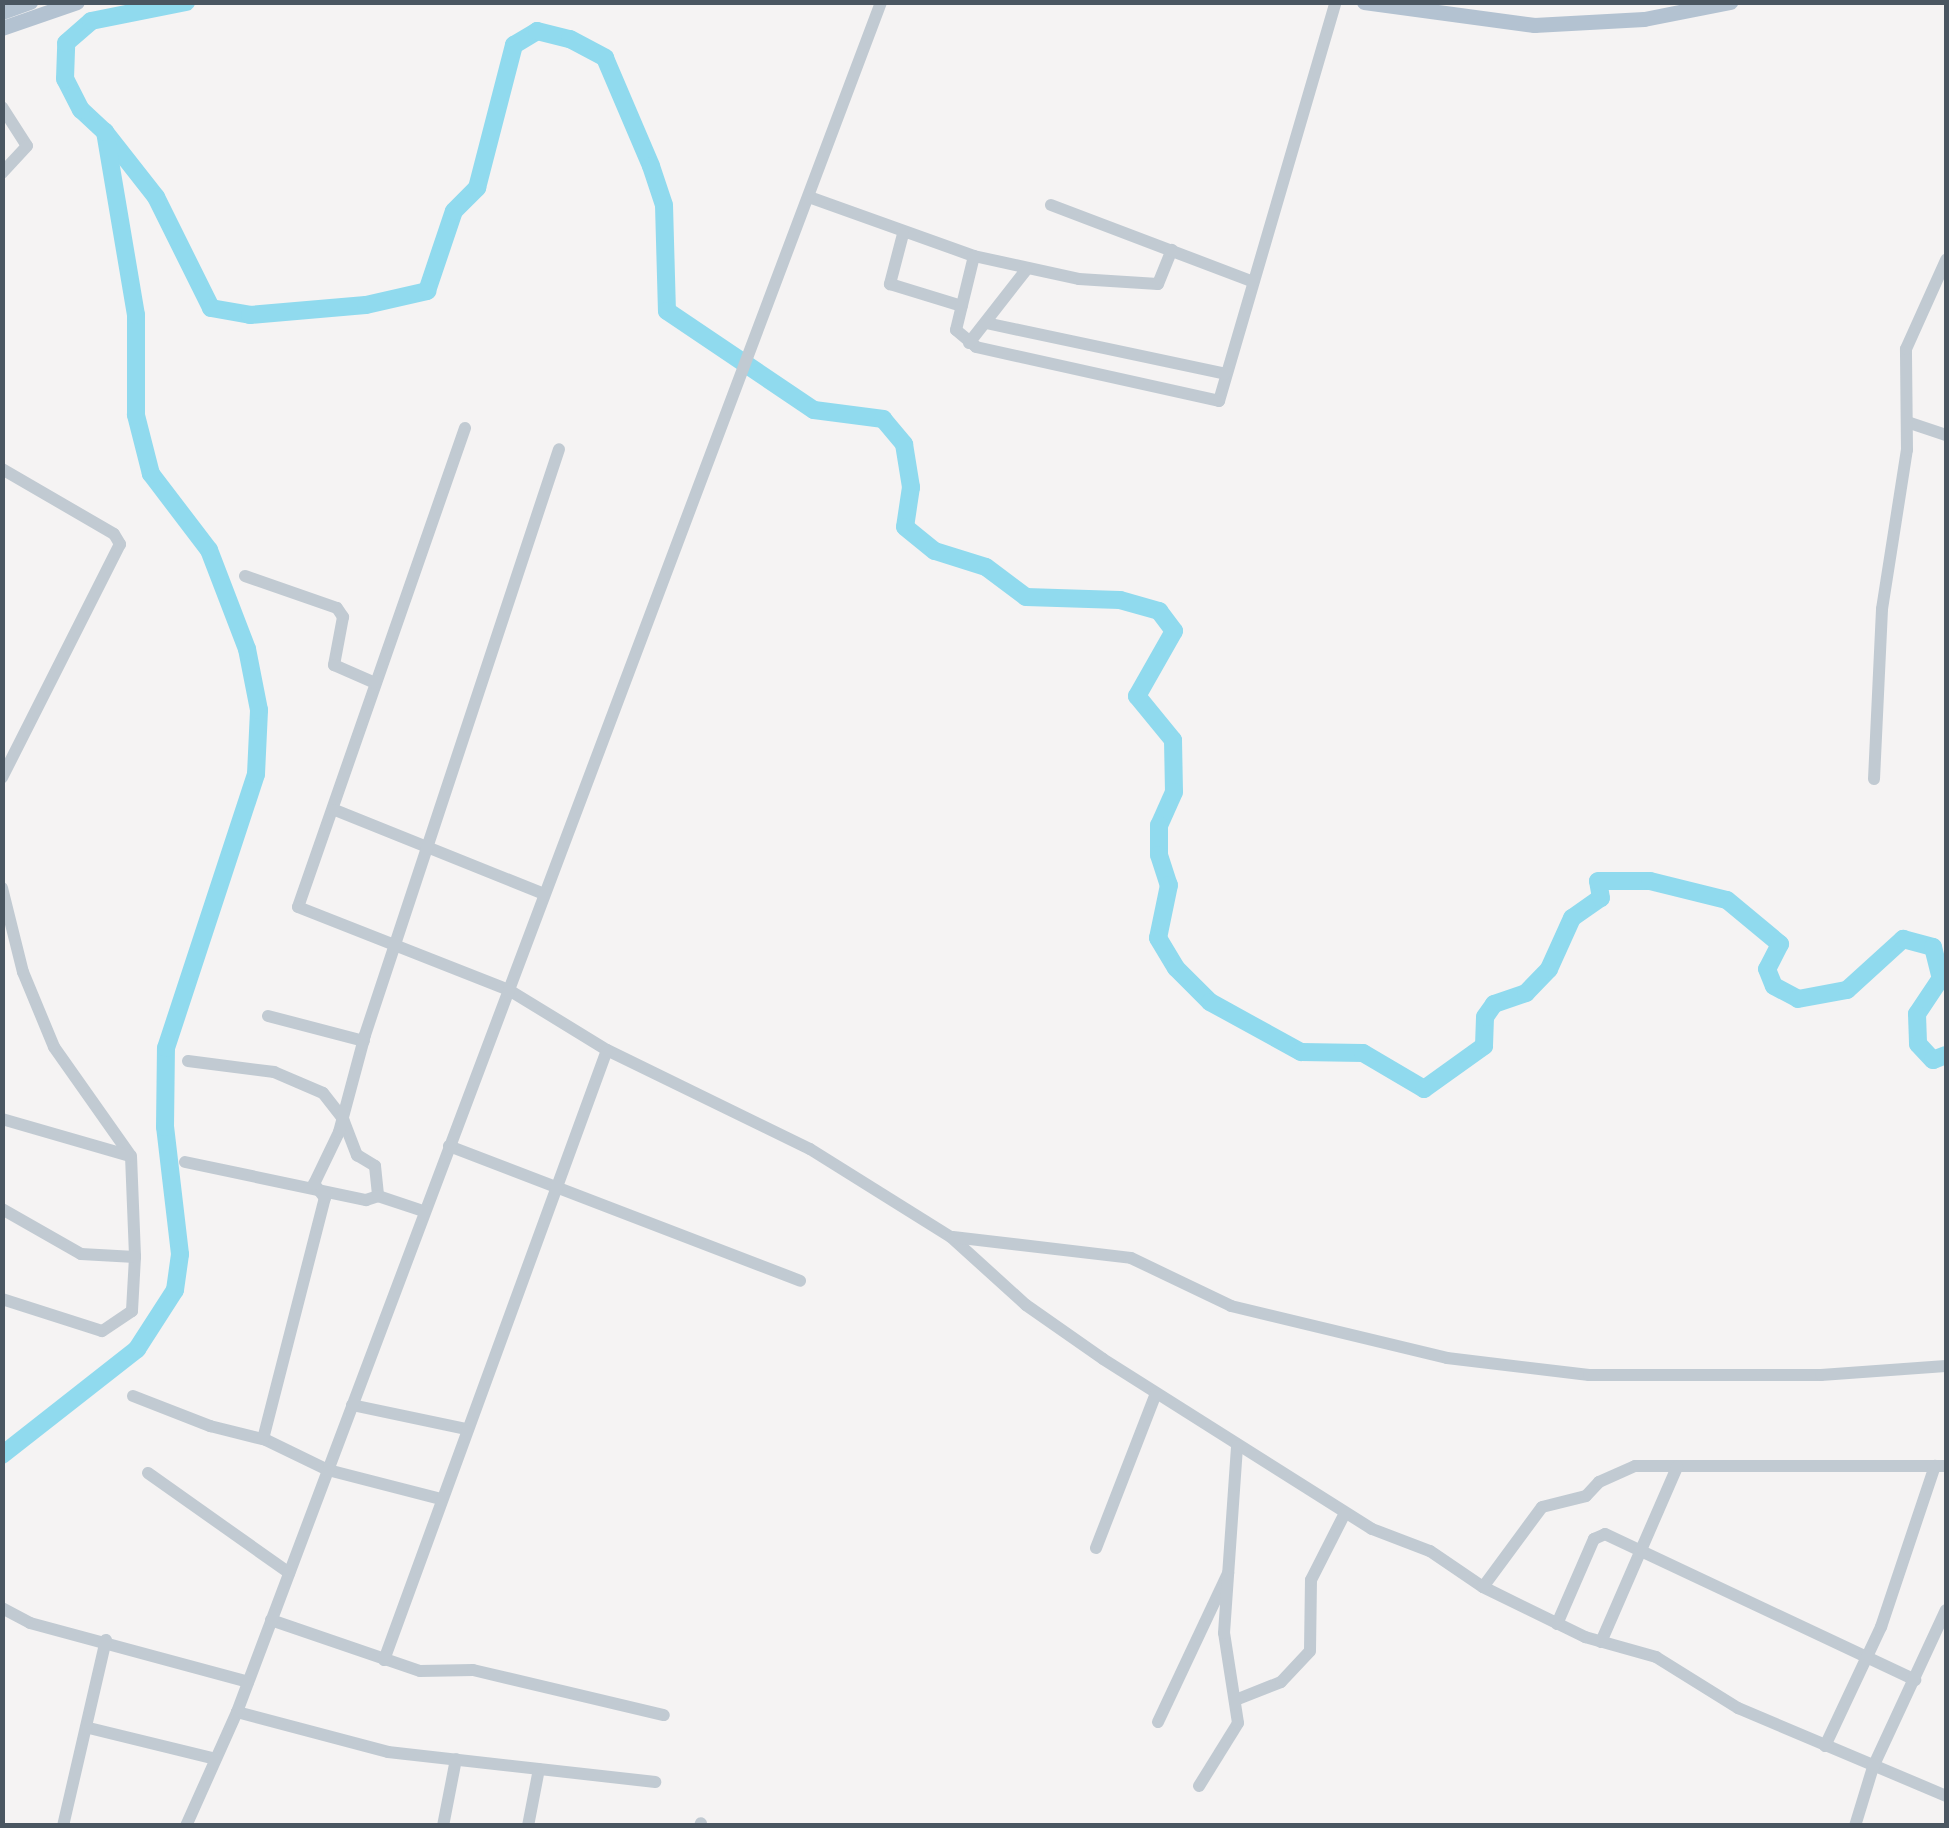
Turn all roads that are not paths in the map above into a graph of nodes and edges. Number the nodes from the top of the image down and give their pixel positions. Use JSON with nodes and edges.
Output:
{"nodes":[{"id":1,"x":77,"y":2,"type":"edge"},
{"id":2,"x":882,"y":2,"type":"edge"},
{"id":3,"x":1336,"y":2,"type":"edge"},
{"id":4,"x":1364,"y":2,"type":"edge"},
{"id":5,"x":1730,"y":2,"type":"edge"},
{"id":6,"x":2,"y":28,"type":"edge"},
{"id":7,"x":2,"y":107,"type":"edge"},
{"id":8,"x":2,"y":173,"type":"edge"},
{"id":9,"x":809,"y":197,"type":"junction"},
{"id":10,"x":1050,"y":205,"type":"dead end"},
{"id":11,"x":904,"y":234,"type":"junction"},
{"id":12,"x":1172,"y":250,"type":"junction"},
{"id":13,"x":974,"y":256,"type":"junction"},
{"id":14,"x":1946,"y":260,"type":"edge"},
{"id":15,"x":1026,"y":270,"type":"junction"},
{"id":16,"x":1251,"y":281,"type":"junction"},
{"id":17,"x":962,"y":306,"type":"junction"},
{"id":18,"x":986,"y":323,"type":"junction"},
{"id":19,"x":969,"y":342,"type":"junction"},
{"id":20,"x":1225,"y":374,"type":"junction"},
{"id":21,"x":1908,"y":422,"type":"junction"},
{"id":22,"x":464,"y":428,"type":"dead end"},
{"id":23,"x":1946,"y":435,"type":"edge"},
{"id":24,"x":559,"y":449,"type":"dead end"},
{"id":25,"x":2,"y":469,"type":"edge"},
{"id":26,"x":245,"y":576,"type":"dead end"},
{"id":27,"x":374,"y":682,"type":"junction"},
{"id":28,"x":2,"y":778,"type":"edge"},
{"id":29,"x":1874,"y":780,"type":"dead end"},
{"id":30,"x":335,"y":810,"type":"junction"},
{"id":31,"x":428,"y":848,"type":"junction"},
{"id":32,"x":2,"y":888,"type":"edge"},
{"id":33,"x":544,"y":894,"type":"junction"},
{"id":34,"x":394,"y":946,"type":"junction"},
{"id":35,"x":509,"y":990,"type":"junction"},
{"id":36,"x":268,"y":1016,"type":"dead end"},
{"id":37,"x":364,"y":1041,"type":"junction"},
{"id":38,"x":606,"y":1050,"type":"junction"},
{"id":39,"x":188,"y":1061,"type":"dead end"},
{"id":40,"x":2,"y":1118,"type":"edge"},
{"id":41,"x":344,"y":1119,"type":"junction"},
{"id":42,"x":449,"y":1146,"type":"junction"},
{"id":43,"x":130,"y":1156,"type":"junction"},
{"id":44,"x":185,"y":1162,"type":"dead end"},
{"id":45,"x":314,"y":1184,"type":"junction"},
{"id":46,"x":556,"y":1186,"type":"junction"},
{"id":47,"x":378,"y":1196,"type":"junction"},
{"id":48,"x":2,"y":1209,"type":"edge"},
{"id":49,"x":420,"y":1210,"type":"dead end"},
{"id":50,"x":951,"y":1237,"type":"junction"},
{"id":51,"x":134,"y":1257,"type":"junction"},
{"id":52,"x":800,"y":1281,"type":"dead end"},
{"id":53,"x":2,"y":1298,"type":"edge"},
{"id":54,"x":1946,"y":1366,"type":"edge"},
{"id":55,"x":1156,"y":1392,"type":"junction"},
{"id":56,"x":134,"y":1396,"type":"dead end"},
{"id":57,"x":352,"y":1405,"type":"junction"},
{"id":58,"x":466,"y":1429,"type":"junction"},
{"id":59,"x":264,"y":1439,"type":"junction"},
{"id":60,"x":1237,"y":1446,"type":"junction"},
{"id":61,"x":1941,"y":1466,"type":"edge"},
{"id":62,"x":1677,"y":1467,"type":"junction"},
{"id":63,"x":328,"y":1470,"type":"junction"},
{"id":64,"x":148,"y":1473,"type":"dead end"},
{"id":65,"x":441,"y":1499,"type":"junction"},
{"id":66,"x":1345,"y":1513,"type":"junction"},
{"id":67,"x":1096,"y":1548,"type":"dead end"},
{"id":68,"x":1644,"y":1553,"type":"junction"},
{"id":69,"x":1232,"y":1566,"type":"junction"},
{"id":70,"x":289,"y":1573,"type":"junction"},
{"id":71,"x":1482,"y":1586,"type":"junction"},
{"id":72,"x":2,"y":1608,"type":"edge"},
{"id":73,"x":1946,"y":1610,"type":"edge"},
{"id":74,"x":271,"y":1620,"type":"junction"},
{"id":75,"x":1558,"y":1624,"type":"junction"},
{"id":76,"x":106,"y":1640,"type":"junction"},
{"id":77,"x":1601,"y":1642,"type":"junction"},
{"id":78,"x":1868,"y":1656,"type":"junction"},
{"id":79,"x":384,"y":1660,"type":"junction"},
{"id":80,"x":1915,"y":1680,"type":"junction"},
{"id":81,"x":248,"y":1682,"type":"junction"},
{"id":82,"x":1238,"y":1699,"type":"junction"},
{"id":83,"x":237,"y":1712,"type":"junction"},
{"id":84,"x":664,"y":1714,"type":"dead end"},
{"id":85,"x":1158,"y":1722,"type":"dead end"},
{"id":86,"x":89,"y":1728,"type":"junction"},
{"id":87,"x":1825,"y":1746,"type":"junction"},
{"id":88,"x":212,"y":1758,"type":"junction"},
{"id":89,"x":456,"y":1759,"type":"junction"},
{"id":90,"x":1873,"y":1767,"type":"junction"},
{"id":91,"x":538,"y":1768,"type":"junction"},
{"id":92,"x":655,"y":1782,"type":"dead end"},
{"id":93,"x":1199,"y":1786,"type":"dead end"},
{"id":94,"x":1946,"y":1796,"type":"edge"},
{"id":95,"x":63,"y":1826,"type":"edge"},
{"id":96,"x":186,"y":1826,"type":"edge"},
{"id":97,"x":443,"y":1826,"type":"edge"},
{"id":98,"x":528,"y":1826,"type":"edge"},
{"id":99,"x":1855,"y":1826,"type":"edge"}],
"edges":[{"from":1,"to":6,"type":"main road"},
{"from":2,"to":9,"type":"street"},
{"from":3,"to":16,"type":"street"},
{"from":4,"to":5,"type":"main road"},
{"from":7,"to":8,"type":"street"},
{"from":9,"to":11,"type":"street"},
{"from":9,"to":33,"type":"street"},
{"from":10,"to":12,"type":"street"},
{"from":11,"to":13,"type":"street"},
{"from":11,"to":17,"type":"street"},
{"from":12,"to":15,"type":"street"},
{"from":12,"to":16,"type":"street"},
{"from":13,"to":15,"type":"street"},
{"from":13,"to":17,"type":"street"},
{"from":14,"to":21,"type":"street"},
{"from":15,"to":18,"type":"street"},
{"from":16,"to":20,"type":"street"},
{"from":17,"to":19,"type":"street"},
{"from":18,"to":19,"type":"street"},
{"from":18,"to":20,"type":"street"},
{"from":19,"to":20,"type":"street"},
{"from":21,"to":23,"type":"street"},
{"from":21,"to":29,"type":"street"},
{"from":22,"to":27,"type":"street"},
{"from":24,"to":31,"type":"street"},
{"from":25,"to":28,"type":"street"},
{"from":26,"to":27,"type":"street"},
{"from":27,"to":30,"type":"street"},
{"from":30,"to":31,"type":"street"},
{"from":30,"to":34,"type":"street"},
{"from":31,"to":33,"type":"street"},
{"from":31,"to":34,"type":"street"},
{"from":32,"to":43,"type":"street"},
{"from":33,"to":35,"type":"street"},
{"from":34,"to":35,"type":"street"},
{"from":34,"to":37,"type":"street"},
{"from":35,"to":38,"type":"street"},
{"from":35,"to":42,"type":"street"},
{"from":36,"to":37,"type":"street"},
{"from":37,"to":41,"type":"street"},
{"from":38,"to":46,"type":"street"},
{"from":38,"to":50,"type":"street"},
{"from":39,"to":41,"type":"street"},
{"from":40,"to":43,"type":"street"},
{"from":41,"to":45,"type":"street"},
{"from":41,"to":47,"type":"street"},
{"from":42,"to":46,"type":"street"},
{"from":42,"to":57,"type":"street"},
{"from":43,"to":51,"type":"street"},
{"from":44,"to":45,"type":"street"},
{"from":45,"to":47,"type":"street"},
{"from":45,"to":59,"type":"street"},
{"from":46,"to":52,"type":"street"},
{"from":46,"to":58,"type":"street"},
{"from":47,"to":49,"type":"street"},
{"from":48,"to":51,"type":"street"},
{"from":50,"to":54,"type":"street"},
{"from":50,"to":55,"type":"street"},
{"from":51,"to":53,"type":"street"},
{"from":55,"to":60,"type":"street"},
{"from":55,"to":67,"type":"street"},
{"from":56,"to":59,"type":"street"},
{"from":57,"to":58,"type":"street"},
{"from":57,"to":63,"type":"street"},
{"from":58,"to":65,"type":"street"},
{"from":59,"to":63,"type":"street"},
{"from":60,"to":66,"type":"street"},
{"from":60,"to":69,"type":"street"},
{"from":61,"to":62,"type":"street"},
{"from":61,"to":78,"type":"street"},
{"from":62,"to":68,"type":"street"},
{"from":62,"to":71,"type":"street"},
{"from":63,"to":65,"type":"street"},
{"from":63,"to":70,"type":"street"},
{"from":64,"to":70,"type":"street"},
{"from":65,"to":79,"type":"street"},
{"from":66,"to":71,"type":"street"},
{"from":66,"to":82,"type":"street"},
{"from":68,"to":75,"type":"street"},
{"from":68,"to":77,"type":"street"},
{"from":68,"to":78,"type":"street"},
{"from":69,"to":82,"type":"street"},
{"from":69,"to":85,"type":"street"},
{"from":70,"to":74,"type":"street"},
{"from":71,"to":75,"type":"street"},
{"from":72,"to":76,"type":"street"},
{"from":73,"to":80,"type":"street"},
{"from":74,"to":79,"type":"street"},
{"from":74,"to":81,"type":"street"},
{"from":75,"to":77,"type":"street"},
{"from":76,"to":81,"type":"street"},
{"from":76,"to":86,"type":"street"},
{"from":77,"to":87,"type":"street"},
{"from":78,"to":80,"type":"street"},
{"from":78,"to":87,"type":"street"},
{"from":79,"to":84,"type":"street"},
{"from":80,"to":90,"type":"street"},
{"from":81,"to":83,"type":"street"},
{"from":82,"to":93,"type":"street"},
{"from":83,"to":88,"type":"street"},
{"from":83,"to":89,"type":"street"},
{"from":86,"to":88,"type":"street"},
{"from":86,"to":95,"type":"street"},
{"from":87,"to":90,"type":"street"},
{"from":88,"to":96,"type":"street"},
{"from":89,"to":91,"type":"street"},
{"from":89,"to":97,"type":"street"},
{"from":90,"to":94,"type":"street"},
{"from":90,"to":99,"type":"street"},
{"from":91,"to":92,"type":"street"},
{"from":91,"to":98,"type":"street"}]}
